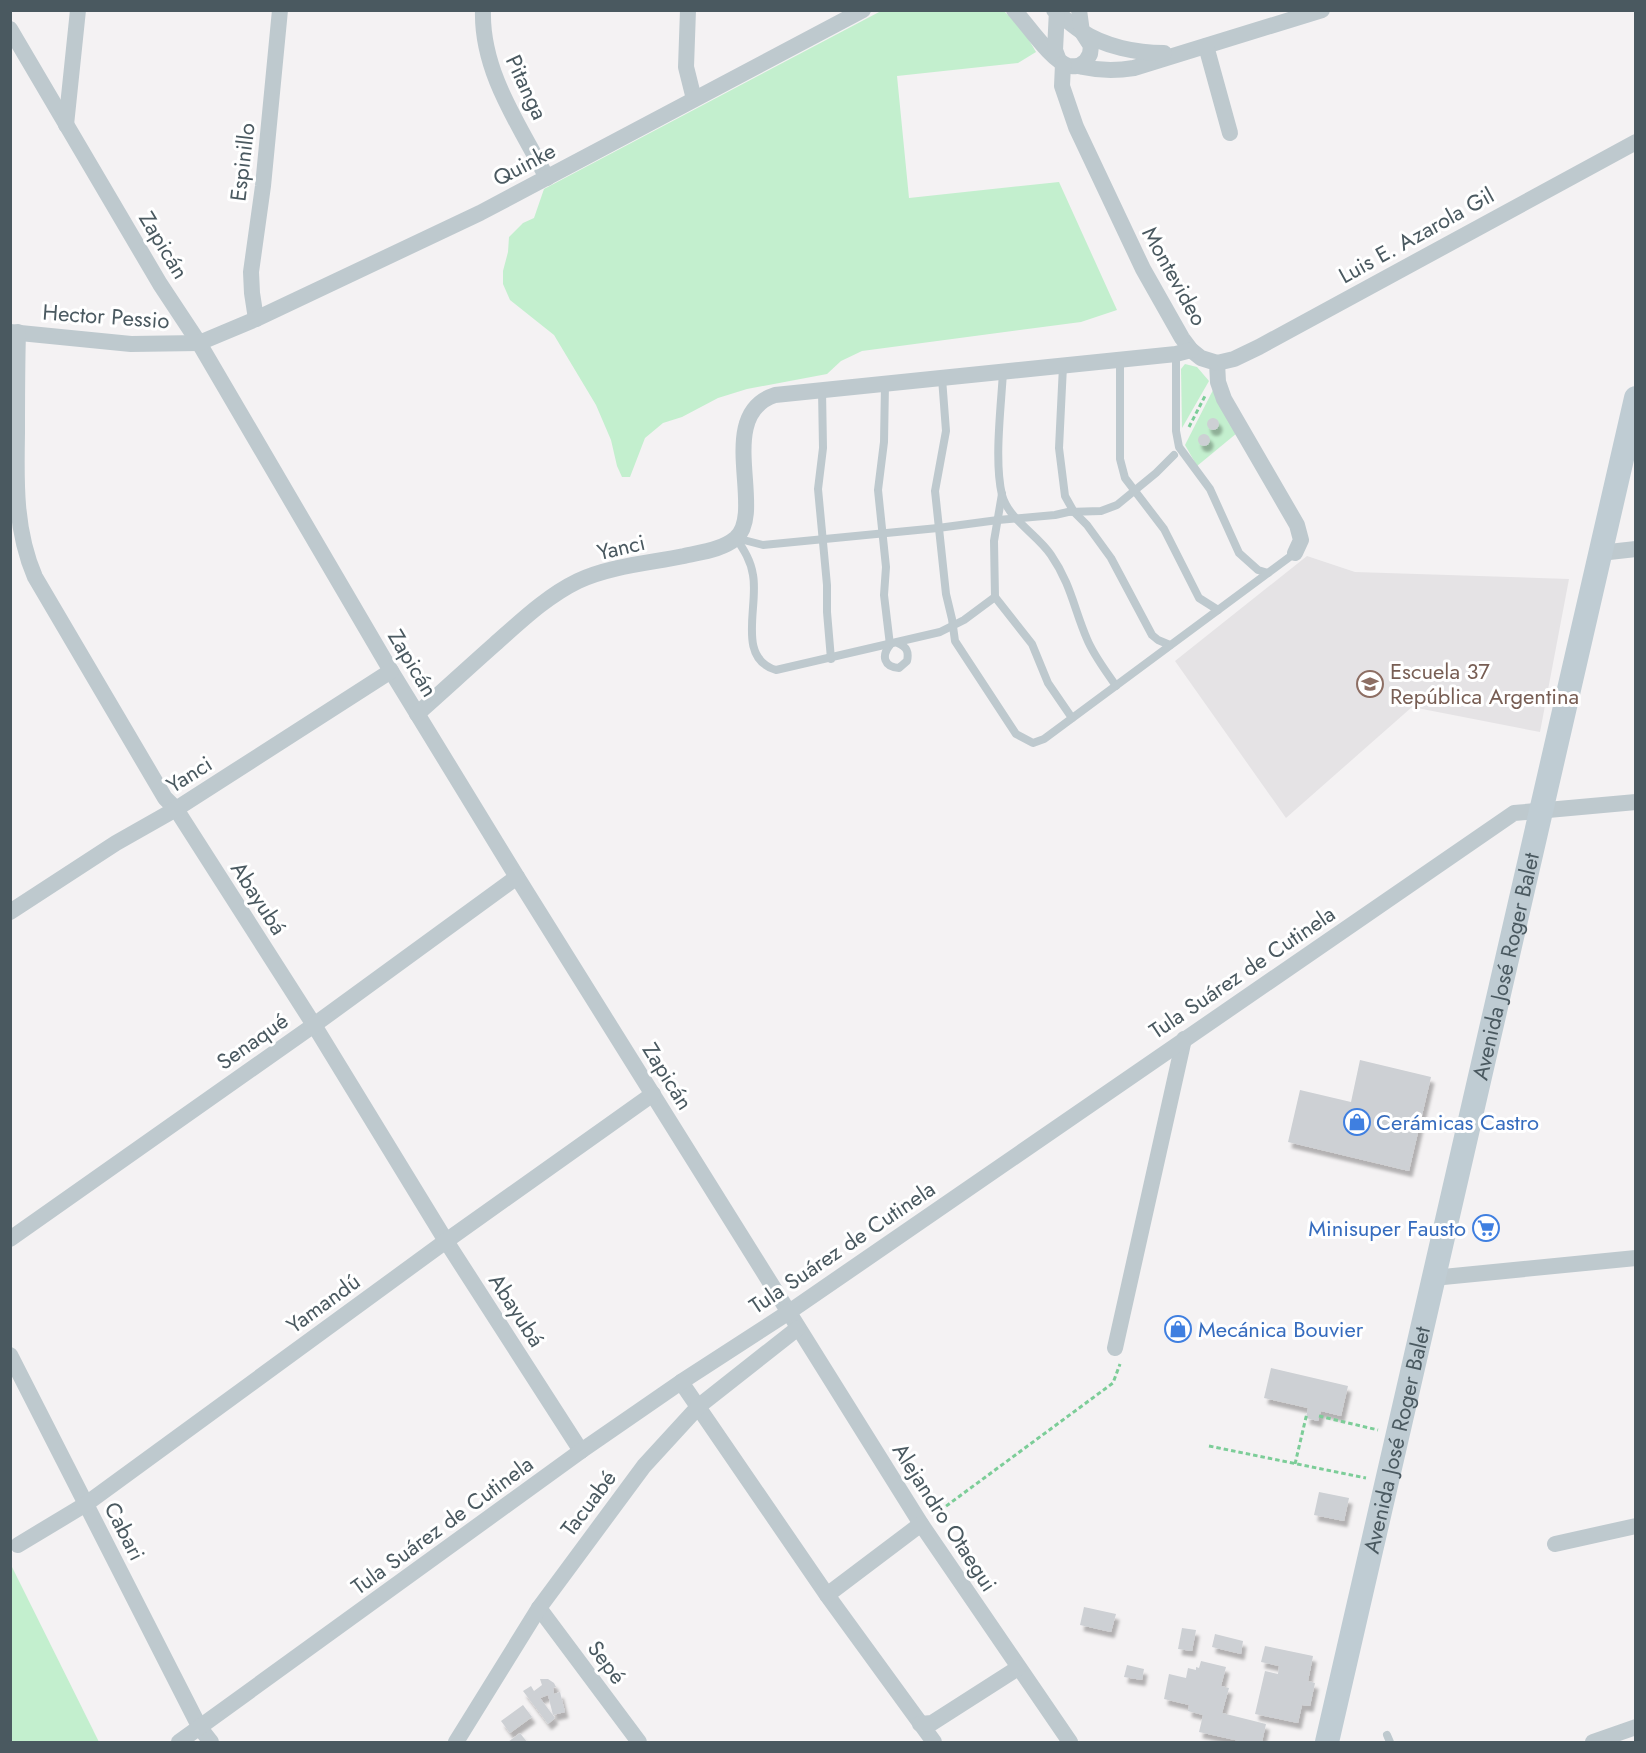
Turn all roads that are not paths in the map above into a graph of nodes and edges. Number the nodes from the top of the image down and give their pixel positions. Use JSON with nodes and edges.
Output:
{"nodes":[{"id":1,"x":78,"y":10,"type":"edge"},
{"id":2,"x":280,"y":10,"type":"edge"},
{"id":3,"x":483,"y":10,"type":"edge"},
{"id":4,"x":688,"y":10,"type":"edge"},
{"id":5,"x":863,"y":10,"type":"edge"},
{"id":6,"x":1014,"y":10,"type":"edge"},
{"id":7,"x":1079,"y":10,"type":"edge"},
{"id":8,"x":1322,"y":10,"type":"edge"},
{"id":9,"x":1056,"y":11,"type":"edge"},
{"id":10,"x":10,"y":29,"type":"edge"},
{"id":11,"x":1082,"y":32,"type":"junction"},
{"id":12,"x":1206,"y":46,"type":"junction"},
{"id":13,"x":1180,"y":53,"type":"junction"},
{"id":14,"x":1064,"y":57,"type":"junction"},
{"id":15,"x":694,"y":99,"type":"junction"},
{"id":16,"x":66,"y":125,"type":"junction"},
{"id":17,"x":1230,"y":132,"type":"dead end"},
{"id":18,"x":1635,"y":142,"type":"edge"},
{"id":19,"x":547,"y":178,"type":"junction"},
{"id":20,"x":256,"y":319,"type":"junction"},
{"id":21,"x":14,"y":332,"type":"edge"},
{"id":22,"x":199,"y":343,"type":"junction"},
{"id":23,"x":1184,"y":352,"type":"junction"},
{"id":24,"x":1120,"y":360,"type":"junction"},
{"id":25,"x":1216,"y":363,"type":"junction"},
{"id":26,"x":1063,"y":366,"type":"junction"},
{"id":27,"x":1003,"y":372,"type":"junction"},
{"id":28,"x":942,"y":378,"type":"junction"},
{"id":29,"x":885,"y":384,"type":"junction"},
{"id":30,"x":822,"y":390,"type":"junction"},
{"id":31,"x":1635,"y":398,"type":"edge"},
{"id":32,"x":1174,"y":455,"type":"dead end"},
{"id":33,"x":1134,"y":492,"type":"junction"},
{"id":34,"x":1002,"y":494,"type":"junction"},
{"id":35,"x":1074,"y":512,"type":"junction"},
{"id":36,"x":1016,"y":518,"type":"junction"},
{"id":37,"x":998,"y":520,"type":"junction"},
{"id":38,"x":938,"y":528,"type":"junction"},
{"id":39,"x":882,"y":534,"type":"junction"},
{"id":40,"x":736,"y":538,"type":"junction"},
{"id":41,"x":822,"y":540,"type":"junction"},
{"id":42,"x":1635,"y":549,"type":"edge"},
{"id":43,"x":1295,"y":553,"type":"joint"},
{"id":44,"x":1600,"y":553,"type":"junction"},
{"id":45,"x":1268,"y":573,"type":"junction"},
{"id":46,"x":994,"y":597,"type":"junction"},
{"id":47,"x":1218,"y":610,"type":"junction"},
{"id":48,"x":952,"y":626,"type":"junction"},
{"id":49,"x":894,"y":644,"type":"junction"},
{"id":50,"x":1170,"y":645,"type":"junction"},
{"id":51,"x":831,"y":659,"type":"junction"},
{"id":52,"x":391,"y":671,"type":"junction"},
{"id":53,"x":1116,"y":686,"type":"junction"},
{"id":54,"x":417,"y":714,"type":"junction"},
{"id":55,"x":1072,"y":718,"type":"junction"},
{"id":56,"x":1635,"y":802,"type":"edge"},
{"id":57,"x":176,"y":809,"type":"junction"},
{"id":58,"x":1540,"y":812,"type":"junction"},
{"id":59,"x":517,"y":877,"type":"junction"},
{"id":60,"x":10,"y":912,"type":"edge"},
{"id":61,"x":314,"y":1025,"type":"junction"},
{"id":62,"x":1184,"y":1040,"type":"junction"},
{"id":63,"x":653,"y":1094,"type":"junction"},
{"id":64,"x":10,"y":1239,"type":"edge"},
{"id":65,"x":446,"y":1241,"type":"junction"},
{"id":66,"x":1635,"y":1258,"type":"edge"},
{"id":67,"x":1433,"y":1278,"type":"junction"},
{"id":68,"x":789,"y":1312,"type":"junction"},
{"id":69,"x":798,"y":1328,"type":"junction"},
{"id":70,"x":1114,"y":1348,"type":"road end"},
{"id":71,"x":10,"y":1355,"type":"edge"},
{"id":72,"x":681,"y":1382,"type":"junction"},
{"id":73,"x":699,"y":1406,"type":"junction"},
{"id":74,"x":581,"y":1451,"type":"junction"},
{"id":75,"x":86,"y":1504,"type":"junction"},
{"id":76,"x":921,"y":1524,"type":"junction"},
{"id":77,"x":1635,"y":1526,"type":"edge"},
{"id":78,"x":1555,"y":1544,"type":"dead end"},
{"id":79,"x":18,"y":1545,"type":"dead end"},
{"id":80,"x":827,"y":1595,"type":"junction"},
{"id":81,"x":539,"y":1608,"type":"junction"},
{"id":82,"x":1018,"y":1668,"type":"junction"},
{"id":83,"x":920,"y":1724,"type":"junction"},
{"id":84,"x":1635,"y":1727,"type":"edge"},
{"id":85,"x":200,"y":1728,"type":"junction"},
{"id":86,"x":179,"y":1743,"type":"edge"},
{"id":87,"x":211,"y":1743,"type":"edge"},
{"id":88,"x":456,"y":1743,"type":"edge"},
{"id":89,"x":639,"y":1743,"type":"edge"},
{"id":90,"x":934,"y":1743,"type":"edge"},
{"id":91,"x":1070,"y":1743,"type":"edge"},
{"id":92,"x":1327,"y":1743,"type":"edge"},
{"id":93,"x":1593,"y":1743,"type":"edge"}],
"edges":[{"from":1,"to":16,"type":"street"},
{"from":2,"to":20,"type":"street","name":"Espinillo"},
{"from":3,"to":19,"type":"street","name":"Pitanga"},
{"from":4,"to":15,"type":"street"},
{"from":5,"to":15,"type":"street","name":"Quinke"},
{"from":6,"to":14,"type":"street"},
{"from":7,"to":11,"type":"street"},
{"from":8,"to":12,"type":"street"},
{"from":9,"to":11,"type":"street"},
{"from":9,"to":14,"type":"street","name":"Montevideo"},
{"from":10,"to":16,"type":"street","name":"Zapicán"},
{"from":11,"to":13,"type":"street"},
{"from":11,"to":14,"type":"street"},
{"from":11,"to":14,"type":"street"},
{"from":12,"to":13,"type":"street"},
{"from":12,"to":17,"type":"street"},
{"from":13,"to":14,"type":"street"},
{"from":14,"to":23,"type":"street","name":"Montevideo"},
{"from":15,"to":19,"type":"street","name":"Quinke"},
{"from":16,"to":22,"type":"street","name":"Zapicán"},
{"from":18,"to":25,"type":"street","name":"Luis E. Azarola Gil"},
{"from":19,"to":20,"type":"street","name":"Quinke"},
{"from":20,"to":22,"type":"street","name":"Quinke"},
{"from":21,"to":22,"type":"street","name":"Hector Pessio"},
{"from":21,"to":57,"type":"street","name":"Abayubá"},
{"from":22,"to":52,"type":"street","name":"Zapicán"},
{"from":23,"to":24,"type":"street"},
{"from":23,"to":25,"type":"street","name":"Montevideo"},
{"from":23,"to":45,"type":"lane"},
{"from":24,"to":26,"type":"street"},
{"from":24,"to":33,"type":"lane"},
{"from":25,"to":43,"type":"street"},
{"from":26,"to":27,"type":"street"},
{"from":26,"to":35,"type":"lane"},
{"from":27,"to":28,"type":"street"},
{"from":27,"to":34,"type":"lane"},
{"from":28,"to":29,"type":"street"},
{"from":28,"to":38,"type":"lane"},
{"from":29,"to":30,"type":"street"},
{"from":29,"to":39,"type":"lane"},
{"from":30,"to":40,"type":"street"},
{"from":30,"to":41,"type":"lane"},
{"from":31,"to":44,"type":"street","name":"Avenida José Roger Balet"},
{"from":32,"to":33,"type":"lane"},
{"from":33,"to":35,"type":"lane"},
{"from":33,"to":47,"type":"lane"},
{"from":34,"to":36,"type":"lane"},
{"from":34,"to":37,"type":"lane"},
{"from":35,"to":36,"type":"lane"},
{"from":35,"to":50,"type":"lane"},
{"from":36,"to":37,"type":"lane"},
{"from":36,"to":53,"type":"lane"},
{"from":37,"to":38,"type":"lane"},
{"from":37,"to":46,"type":"lane"},
{"from":38,"to":39,"type":"lane"},
{"from":38,"to":48,"type":"lane"},
{"from":39,"to":41,"type":"lane"},
{"from":39,"to":49,"type":"lane"},
{"from":40,"to":41,"type":"lane"},
{"from":40,"to":51,"type":"lane"},
{"from":40,"to":54,"type":"street","name":"Yanci"},
{"from":41,"to":51,"type":"lane"},
{"from":42,"to":44,"type":"street"},
{"from":43,"to":45,"type":"lane"},
{"from":44,"to":58,"type":"street","name":"Avenida José Roger Balet"},
{"from":45,"to":47,"type":"lane"},
{"from":46,"to":48,"type":"lane"},
{"from":46,"to":55,"type":"lane"},
{"from":47,"to":50,"type":"lane"},
{"from":48,"to":49,"type":"lane"},
{"from":48,"to":55,"type":"lane"},
{"from":49,"to":51,"type":"lane"},
{"from":50,"to":53,"type":"lane"},
{"from":52,"to":54,"type":"street","name":"Zapicán"},
{"from":52,"to":57,"type":"street","name":"Yanci"},
{"from":53,"to":55,"type":"lane"},
{"from":54,"to":59,"type":"street","name":"Zapicán"},
{"from":56,"to":58,"type":"street","name":"Tula Suárez de Cutinela"},
{"from":57,"to":60,"type":"street","name":"Yanci"},
{"from":57,"to":61,"type":"street","name":"Abayubá"},
{"from":58,"to":62,"type":"street","name":"Tula Suárez de Cutinela"},
{"from":58,"to":67,"type":"street","name":"Avenida José Roger Balet"},
{"from":59,"to":61,"type":"street","name":"Senaqué"},
{"from":59,"to":63,"type":"street","name":"Zapicán"},
{"from":61,"to":64,"type":"street","name":"Senaqué"},
{"from":61,"to":65,"type":"street","name":"Abayubá"},
{"from":62,"to":68,"type":"street","name":"Tula Suárez de Cutinela"},
{"from":62,"to":70,"type":"street"},
{"from":63,"to":65,"type":"street","name":"Yamandú"},
{"from":63,"to":68,"type":"street","name":"Zapicán"},
{"from":65,"to":74,"type":"street","name":"Abayubá"},
{"from":65,"to":75,"type":"street","name":"Yamandú"},
{"from":66,"to":67,"type":"street"},
{"from":67,"to":92,"type":"street","name":"Avenida José Roger Balet"},
{"from":68,"to":69,"type":"street","name":"Alejandro Otaegui"},
{"from":68,"to":72,"type":"street","name":"Tula Suárez de Cutinela"},
{"from":69,"to":73,"type":"street","name":"Tacuabé"},
{"from":69,"to":76,"type":"street","name":"Alejandro Otaegui"},
{"from":71,"to":75,"type":"street","name":"Cabari"},
{"from":72,"to":73,"type":"street"},
{"from":72,"to":74,"type":"street","name":"Tula Suárez de Cutinela"},
{"from":73,"to":80,"type":"street"},
{"from":73,"to":81,"type":"street","name":"Tacuabé"},
{"from":74,"to":85,"type":"street","name":"Tula Suárez de Cutinela"},
{"from":75,"to":79,"type":"street","name":"Yamandú"},
{"from":75,"to":85,"type":"street","name":"Cabari"},
{"from":76,"to":80,"type":"street"},
{"from":76,"to":82,"type":"street","name":"Alejandro Otaegui"},
{"from":77,"to":78,"type":"street"},
{"from":80,"to":83,"type":"street"},
{"from":81,"to":88,"type":"street","name":"Tacuabé"},
{"from":81,"to":89,"type":"street","name":"Sepé"},
{"from":82,"to":83,"type":"street"},
{"from":82,"to":91,"type":"street","name":"Alejandro Otaegui"},
{"from":83,"to":90,"type":"street"},
{"from":84,"to":93,"type":"street"},
{"from":85,"to":86,"type":"street","name":"Tula Suárez de Cutinela"},
{"from":85,"to":87,"type":"street","name":"Cabari"}]}
